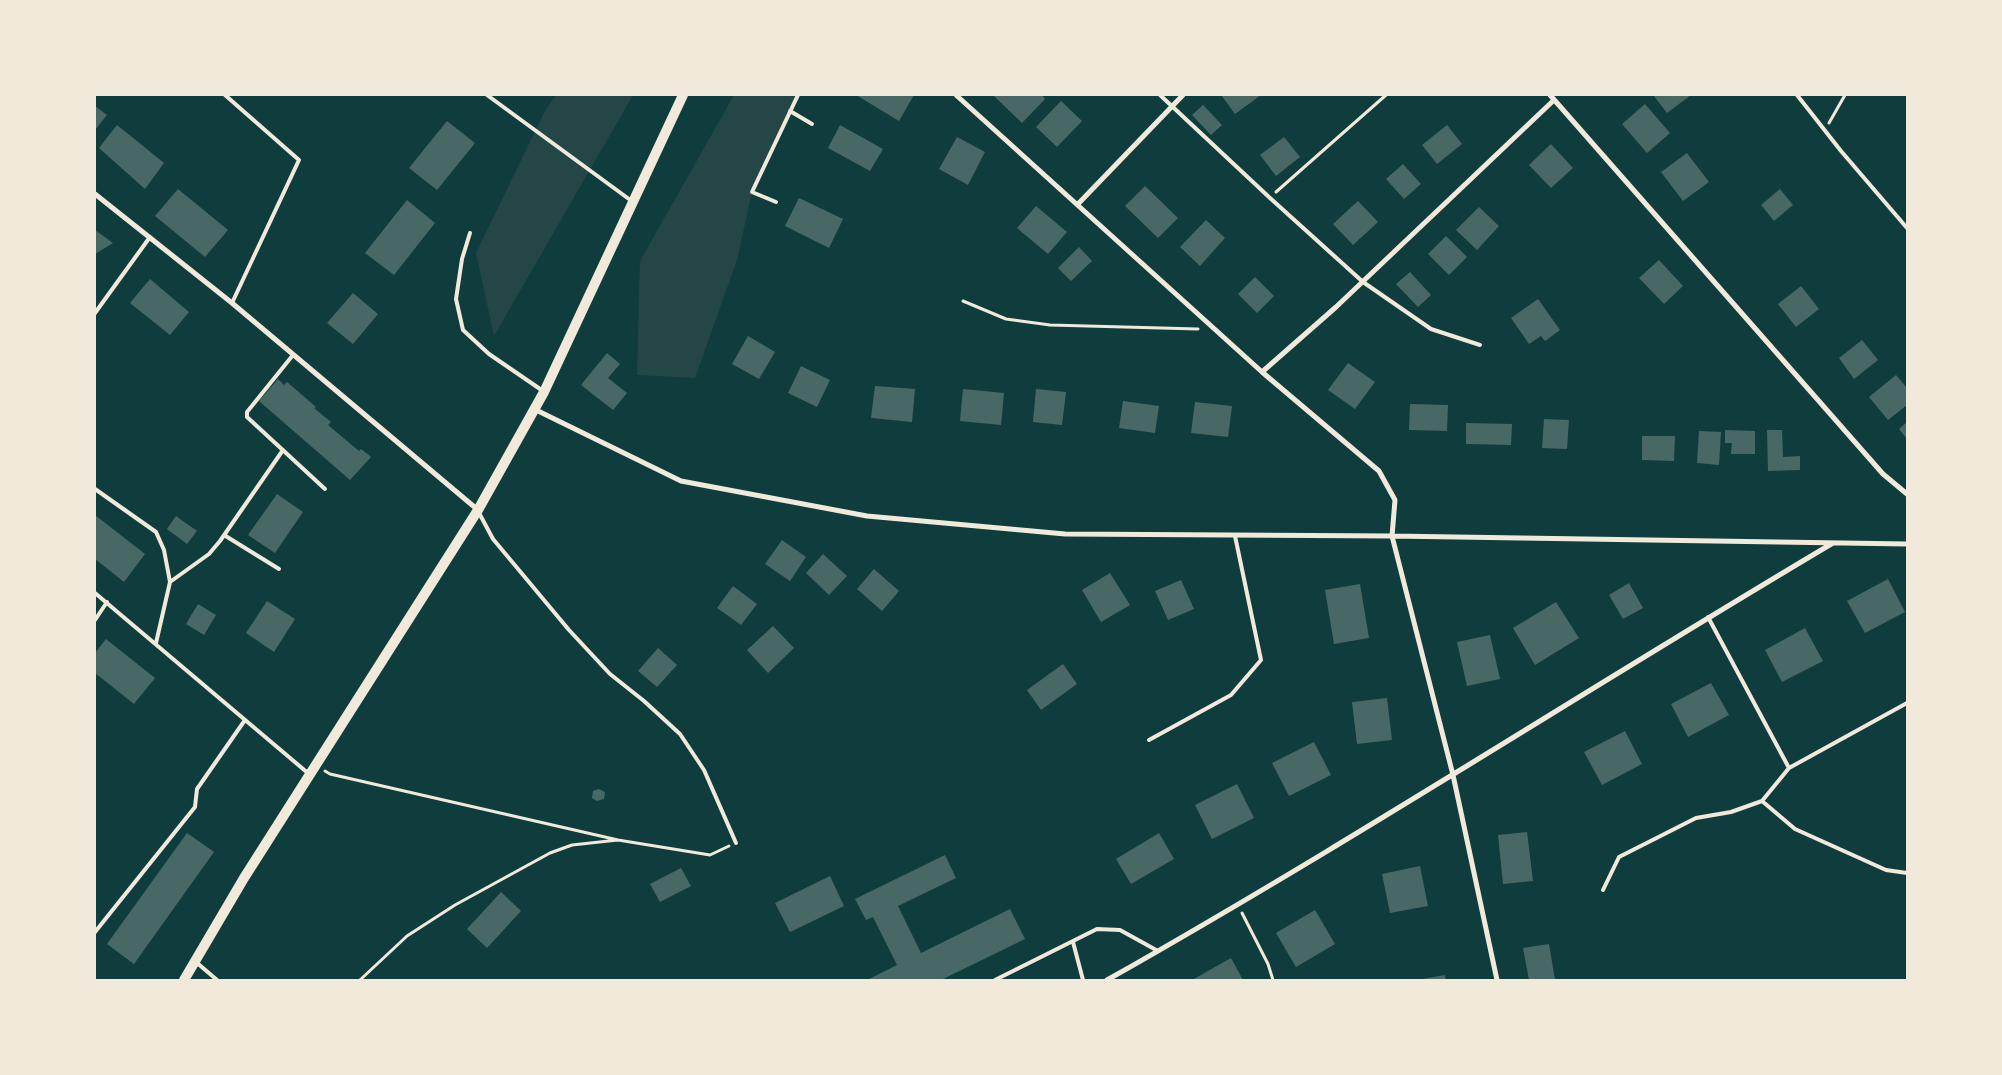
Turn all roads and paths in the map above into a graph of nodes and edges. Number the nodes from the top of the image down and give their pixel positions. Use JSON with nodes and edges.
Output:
{"nodes":[{"id":1,"x":225,"y":95,"type":"edge"},
{"id":2,"x":487,"y":95,"type":"edge"},
{"id":3,"x":683,"y":95,"type":"edge"},
{"id":4,"x":798,"y":95,"type":"edge"},
{"id":5,"x":956,"y":95,"type":"edge"},
{"id":6,"x":1160,"y":95,"type":"edge"},
{"id":7,"x":1183,"y":95,"type":"edge"},
{"id":8,"x":1386,"y":95,"type":"edge"},
{"id":9,"x":1550,"y":95,"type":"edge"},
{"id":10,"x":1797,"y":95,"type":"edge"},
{"id":11,"x":1845,"y":95,"type":"edge"},
{"id":12,"x":1554,"y":100,"type":"junction"},
{"id":13,"x":1172,"y":107,"type":"junction"},
{"id":14,"x":790,"y":111,"type":"junction"},
{"id":15,"x":812,"y":124,"type":"dead end"},
{"id":16,"x":1825,"y":130,"type":"junction"},
{"id":17,"x":95,"y":194,"type":"edge"},
{"id":18,"x":1270,"y":198,"type":"junction"},
{"id":19,"x":632,"y":202,"type":"junction"},
{"id":20,"x":776,"y":202,"type":"dead end"},
{"id":21,"x":1078,"y":204,"type":"junction"},
{"id":22,"x":1907,"y":228,"type":"edge"},
{"id":23,"x":470,"y":233,"type":"dead end"},
{"id":24,"x":150,"y":237,"type":"junction"},
{"id":25,"x":1363,"y":282,"type":"junction"},
{"id":26,"x":963,"y":301,"type":"dead end"},
{"id":27,"x":232,"y":303,"type":"junction"},
{"id":28,"x":95,"y":313,"type":"edge"},
{"id":29,"x":1216,"y":330,"type":"junction"},
{"id":30,"x":1480,"y":345,"type":"dead end"},
{"id":31,"x":293,"y":355,"type":"junction"},
{"id":32,"x":1262,"y":372,"type":"junction"},
{"id":33,"x":544,"y":392,"type":"junction"},
{"id":34,"x":534,"y":409,"type":"junction"},
{"id":35,"x":283,"y":450,"type":"junction"},
{"id":36,"x":95,"y":489,"type":"edge"},
{"id":37,"x":326,"y":489,"type":"dead end"},
{"id":38,"x":1907,"y":494,"type":"edge"},
{"id":39,"x":478,"y":510,"type":"junction"},
{"id":40,"x":224,"y":535,"type":"junction"},
{"id":41,"x":1235,"y":536,"type":"junction"},
{"id":42,"x":1392,"y":536,"type":"junction"},
{"id":43,"x":1834,"y":543,"type":"junction"},
{"id":44,"x":1907,"y":544,"type":"edge"},
{"id":45,"x":279,"y":569,"type":"dead end"},
{"id":46,"x":170,"y":582,"type":"junction"},
{"id":47,"x":95,"y":593,"type":"edge"},
{"id":48,"x":106,"y":602,"type":"junction"},
{"id":49,"x":1708,"y":617,"type":"junction"},
{"id":50,"x":95,"y":620,"type":"edge"},
{"id":51,"x":156,"y":643,"type":"junction"},
{"id":52,"x":1907,"y":703,"type":"edge"},
{"id":53,"x":245,"y":720,"type":"junction"},
{"id":54,"x":1149,"y":740,"type":"dead end"},
{"id":55,"x":315,"y":764,"type":"junction"},
{"id":56,"x":1789,"y":768,"type":"junction"},
{"id":57,"x":309,"y":774,"type":"junction"},
{"id":58,"x":1453,"y":775,"type":"junction"},
{"id":59,"x":1762,"y":801,"type":"junction"},
{"id":60,"x":618,"y":840,"type":"junction"},
{"id":61,"x":736,"y":843,"type":"joint"},
{"id":62,"x":1907,"y":873,"type":"edge"},
{"id":63,"x":1603,"y":890,"type":"dead end"},
{"id":64,"x":1237,"y":904,"type":"junction"},
{"id":65,"x":95,"y":932,"type":"edge"},
{"id":66,"x":1073,"y":942,"type":"junction"},
{"id":67,"x":1158,"y":951,"type":"junction"},
{"id":68,"x":195,"y":961,"type":"junction"},
{"id":69,"x":184,"y":980,"type":"edge"},
{"id":70,"x":217,"y":980,"type":"edge"},
{"id":71,"x":360,"y":980,"type":"edge"},
{"id":72,"x":995,"y":980,"type":"edge"},
{"id":73,"x":1083,"y":980,"type":"edge"},
{"id":74,"x":1106,"y":980,"type":"edge"},
{"id":75,"x":1273,"y":980,"type":"edge"},
{"id":76,"x":1497,"y":980,"type":"edge"}],
"edges":[{"from":1,"to":27,"type":"lane"},
{"from":2,"to":19,"type":"lane"},
{"from":3,"to":19,"type":"main road"},
{"from":4,"to":14,"type":"lane"},
{"from":5,"to":21,"type":"street"},
{"from":6,"to":13,"type":"lane"},
{"from":7,"to":13,"type":"street"},
{"from":8,"to":18,"type":"path"},
{"from":9,"to":12,"type":"street"},
{"from":10,"to":16,"type":"lane"},
{"from":11,"to":16,"type":"path"},
{"from":12,"to":25,"type":"street"},
{"from":12,"to":38,"type":"street"},
{"from":13,"to":18,"type":"lane"},
{"from":13,"to":21,"type":"street"},
{"from":14,"to":15,"type":"lane"},
{"from":14,"to":20,"type":"lane"},
{"from":16,"to":22,"type":"lane"},
{"from":17,"to":24,"type":"street"},
{"from":18,"to":25,"type":"lane"},
{"from":19,"to":33,"type":"main road"},
{"from":21,"to":29,"type":"street"},
{"from":23,"to":33,"type":"lane"},
{"from":24,"to":27,"type":"street"},
{"from":24,"to":28,"type":"lane"},
{"from":25,"to":30,"type":"lane"},
{"from":25,"to":32,"type":"street"},
{"from":26,"to":29,"type":"path"},
{"from":27,"to":31,"type":"street"},
{"from":29,"to":32,"type":"street"},
{"from":31,"to":35,"type":"lane"},
{"from":31,"to":39,"type":"street"},
{"from":32,"to":42,"type":"street"},
{"from":33,"to":34,"type":"main road"},
{"from":34,"to":39,"type":"main road"},
{"from":34,"to":41,"type":"street"},
{"from":35,"to":37,"type":"lane"},
{"from":35,"to":40,"type":"lane"},
{"from":36,"to":46,"type":"lane"},
{"from":39,"to":55,"type":"main road"},
{"from":39,"to":61,"type":"lane"},
{"from":40,"to":45,"type":"lane"},
{"from":40,"to":46,"type":"lane"},
{"from":41,"to":42,"type":"street"},
{"from":41,"to":54,"type":"lane"},
{"from":42,"to":43,"type":"street"},
{"from":42,"to":58,"type":"street"},
{"from":43,"to":44,"type":"street"},
{"from":43,"to":49,"type":"street"},
{"from":46,"to":51,"type":"lane"},
{"from":47,"to":48,"type":"lane"},
{"from":48,"to":50,"type":"lane"},
{"from":48,"to":51,"type":"lane"},
{"from":49,"to":56,"type":"lane"},
{"from":49,"to":58,"type":"street"},
{"from":51,"to":53,"type":"lane"},
{"from":52,"to":56,"type":"lane"},
{"from":53,"to":57,"type":"lane"},
{"from":53,"to":65,"type":"lane"},
{"from":55,"to":57,"type":"main road"},
{"from":55,"to":60,"type":"path"},
{"from":56,"to":59,"type":"lane"},
{"from":57,"to":68,"type":"main road"},
{"from":58,"to":64,"type":"street"},
{"from":58,"to":76,"type":"street"},
{"from":59,"to":62,"type":"lane"},
{"from":59,"to":63,"type":"lane"},
{"from":60,"to":61,"type":"path"},
{"from":60,"to":71,"type":"path"},
{"from":64,"to":67,"type":"street"},
{"from":64,"to":75,"type":"path"},
{"from":66,"to":67,"type":"lane"},
{"from":66,"to":72,"type":"lane"},
{"from":66,"to":73,"type":"lane"},
{"from":67,"to":74,"type":"street"},
{"from":68,"to":69,"type":"main road"},
{"from":68,"to":70,"type":"lane"}]}
